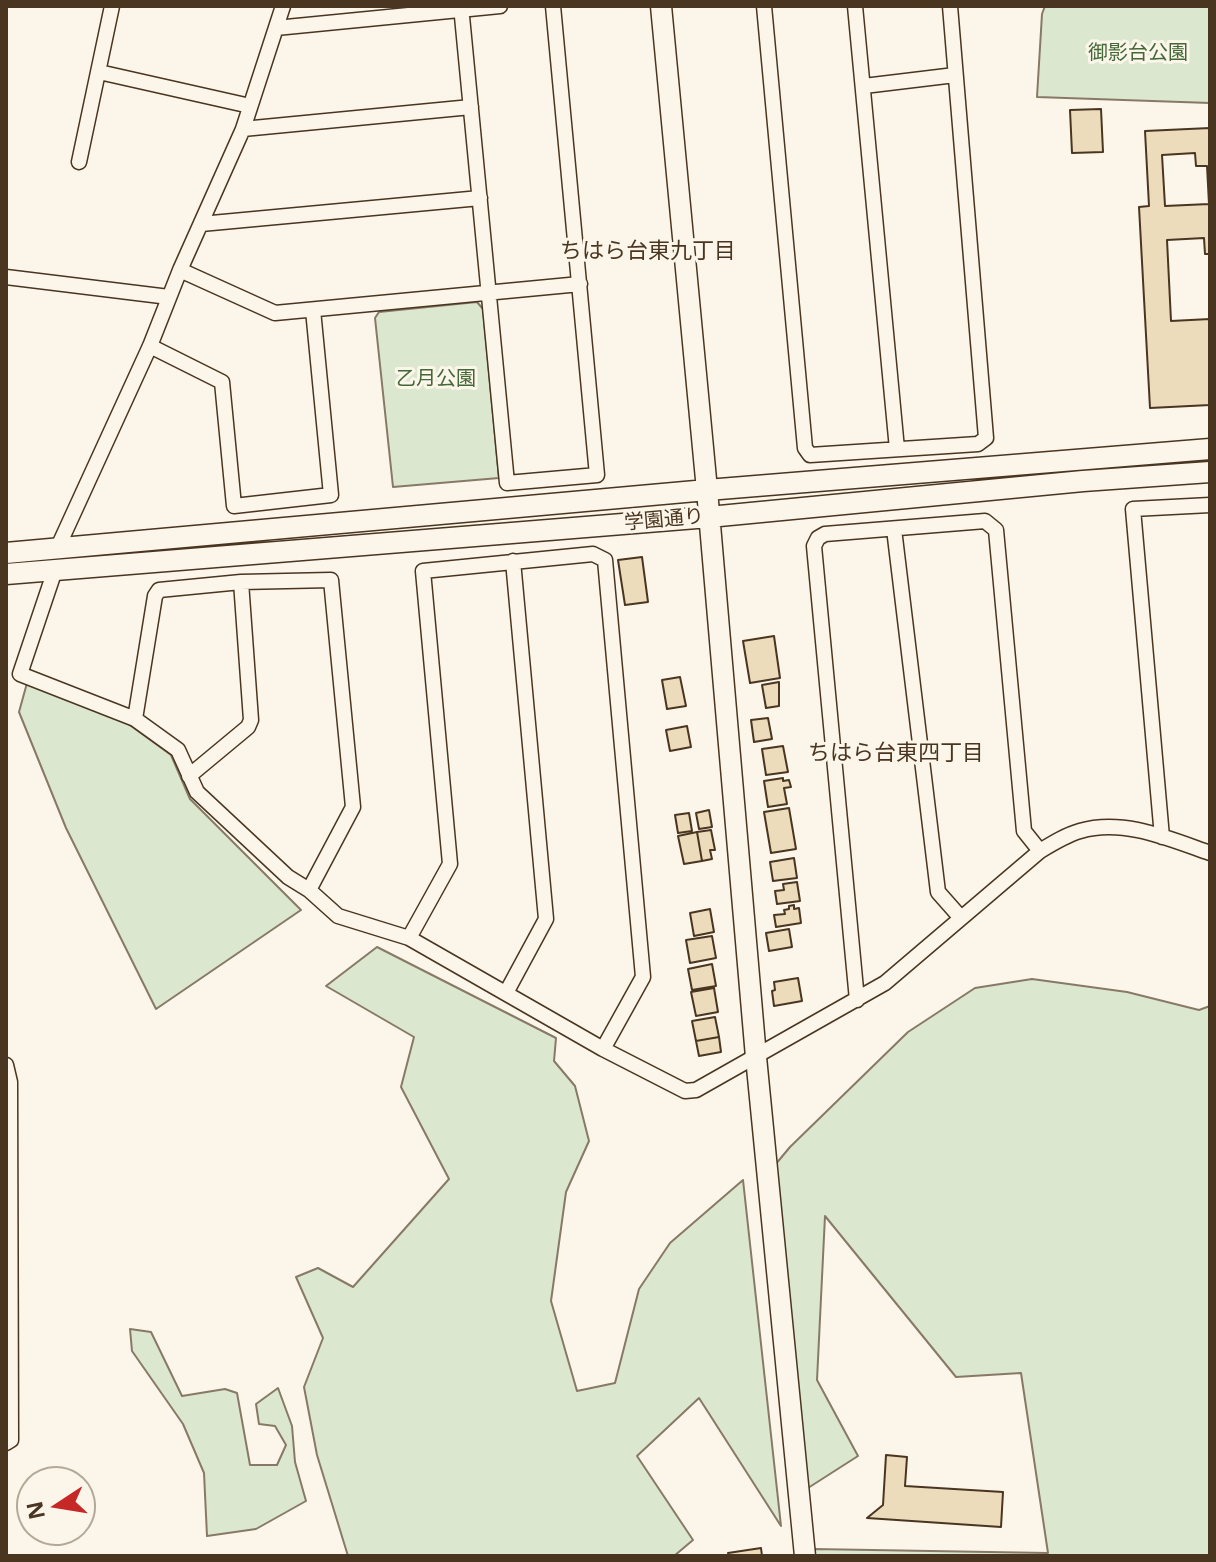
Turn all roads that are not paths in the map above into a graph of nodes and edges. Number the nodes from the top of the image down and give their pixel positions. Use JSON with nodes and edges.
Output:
{"nodes":[{"id":1,"x":112,"y":6,"type":"edge"},
{"id":2,"x":283,"y":6,"type":"edge"},
{"id":3,"x":500,"y":6,"type":"edge"},
{"id":4,"x":553,"y":6,"type":"edge"},
{"id":5,"x":661,"y":6,"type":"edge"},
{"id":6,"x":764,"y":6,"type":"edge"},
{"id":7,"x":855,"y":6,"type":"edge"},
{"id":8,"x":950,"y":6,"type":"edge"},
{"id":9,"x":461,"y":8,"type":"edge"},
{"id":10,"x":276,"y":28,"type":"junction"},
{"id":11,"x":99,"y":72,"type":"junction"},
{"id":12,"x":955,"y":75,"type":"junction"},
{"id":13,"x":864,"y":86,"type":"junction"},
{"id":14,"x":250,"y":106,"type":"junction"},
{"id":15,"x":471,"y":107,"type":"junction"},
{"id":16,"x":243,"y":129,"type":"junction"},
{"id":17,"x":79,"y":162,"type":"dead end"},
{"id":18,"x":480,"y":198,"type":"junction"},
{"id":19,"x":201,"y":224,"type":"junction"},
{"id":20,"x":180,"y":270,"type":"junction"},
{"id":21,"x":6,"y":277,"type":"edge"},
{"id":22,"x":580,"y":284,"type":"junction"},
{"id":23,"x":488,"y":293,"type":"junction"},
{"id":24,"x":169,"y":297,"type":"junction"},
{"id":25,"x":313,"y":310,"type":"junction"},
{"id":26,"x":150,"y":346,"type":"junction"},
{"id":27,"x":897,"y":449,"type":"junction"},
{"id":28,"x":1210,"y":449,"type":"edge"},
{"id":29,"x":1210,"y":472,"type":"edge"},
{"id":30,"x":707,"y":490,"type":"junction"},
{"id":31,"x":1210,"y":505,"type":"edge"},
{"id":32,"x":709,"y":517,"type":"junction"},
{"id":33,"x":894,"y":529,"type":"junction"},
{"id":34,"x":58,"y":547,"type":"junction"},
{"id":35,"x":6,"y":553,"type":"edge"},
{"id":36,"x":513,"y":561,"type":"junction"},
{"id":37,"x":55,"y":570,"type":"junction"},
{"id":38,"x":6,"y":574,"type":"edge"},
{"id":39,"x":241,"y":582,"type":"junction"},
{"id":40,"x":135,"y":719,"type":"junction"},
{"id":41,"x":189,"y":776,"type":"junction"},
{"id":42,"x":1162,"y":837,"type":"junction"},
{"id":43,"x":1040,"y":851,"type":"junction"},
{"id":44,"x":1210,"y":853,"type":"edge"},
{"id":45,"x":309,"y":890,"type":"junction"},
{"id":46,"x":961,"y":918,"type":"junction"},
{"id":47,"x":409,"y":938,"type":"junction"},
{"id":48,"x":506,"y":993,"type":"junction"},
{"id":49,"x":857,"y":1000,"type":"junction"},
{"id":50,"x":603,"y":1049,"type":"junction"},
{"id":51,"x":756,"y":1057,"type":"junction"},
{"id":52,"x":6,"y":1065,"type":"edge"},
{"id":53,"x":6,"y":1443,"type":"edge"},
{"id":54,"x":805,"y":1556,"type":"edge"}],
"edges":[{"from":1,"to":11,"type":"street"},
{"from":2,"to":10,"type":"street"},
{"from":3,"to":9,"type":"street"},
{"from":4,"to":22,"type":"street"},
{"from":5,"to":30,"type":"street"},
{"from":6,"to":27,"type":"street"},
{"from":7,"to":13,"type":"street"},
{"from":8,"to":12,"type":"street"},
{"from":9,"to":10,"type":"street"},
{"from":9,"to":15,"type":"street"},
{"from":10,"to":14,"type":"street"},
{"from":11,"to":14,"type":"street"},
{"from":11,"to":17,"type":"street"},
{"from":12,"to":13,"type":"street"},
{"from":12,"to":27,"type":"street"},
{"from":13,"to":27,"type":"street"},
{"from":14,"to":16,"type":"street"},
{"from":15,"to":16,"type":"street"},
{"from":15,"to":18,"type":"street"},
{"from":16,"to":19,"type":"street"},
{"from":18,"to":19,"type":"street"},
{"from":18,"to":23,"type":"street"},
{"from":19,"to":20,"type":"street"},
{"from":20,"to":24,"type":"street"},
{"from":20,"to":25,"type":"street"},
{"from":21,"to":24,"type":"street"},
{"from":22,"to":23,"type":"street"},
{"from":22,"to":23,"type":"street"},
{"from":23,"to":25,"type":"street"},
{"from":24,"to":26,"type":"street"},
{"from":25,"to":26,"type":"street"},
{"from":26,"to":34,"type":"street"},
{"from":28,"to":30,"type":"street","name":"学園通り"},
{"from":29,"to":32,"type":"street","name":"学園通り"},
{"from":30,"to":32,"type":"street"},
{"from":30,"to":34,"type":"street","name":"学園通り"},
{"from":31,"to":42,"type":"street"},
{"from":32,"to":37,"type":"street","name":"学園通り"},
{"from":32,"to":51,"type":"street"},
{"from":33,"to":43,"type":"street"},
{"from":33,"to":46,"type":"street"},
{"from":33,"to":49,"type":"street"},
{"from":34,"to":35,"type":"street","name":"学園通り"},
{"from":36,"to":47,"type":"street"},
{"from":36,"to":48,"type":"street"},
{"from":36,"to":50,"type":"street"},
{"from":37,"to":38,"type":"street","name":"学園通り"},
{"from":37,"to":40,"type":"street"},
{"from":39,"to":40,"type":"street"},
{"from":39,"to":41,"type":"street"},
{"from":39,"to":45,"type":"street"},
{"from":40,"to":41,"type":"street"},
{"from":41,"to":45,"type":"street"},
{"from":42,"to":43,"type":"street"},
{"from":42,"to":44,"type":"street"},
{"from":43,"to":46,"type":"street"},
{"from":45,"to":47,"type":"street"},
{"from":46,"to":49,"type":"street"},
{"from":47,"to":48,"type":"street"},
{"from":48,"to":50,"type":"street"},
{"from":49,"to":51,"type":"street"},
{"from":50,"to":51,"type":"street"},
{"from":51,"to":54,"type":"street"},
{"from":52,"to":53,"type":"street"}]}
